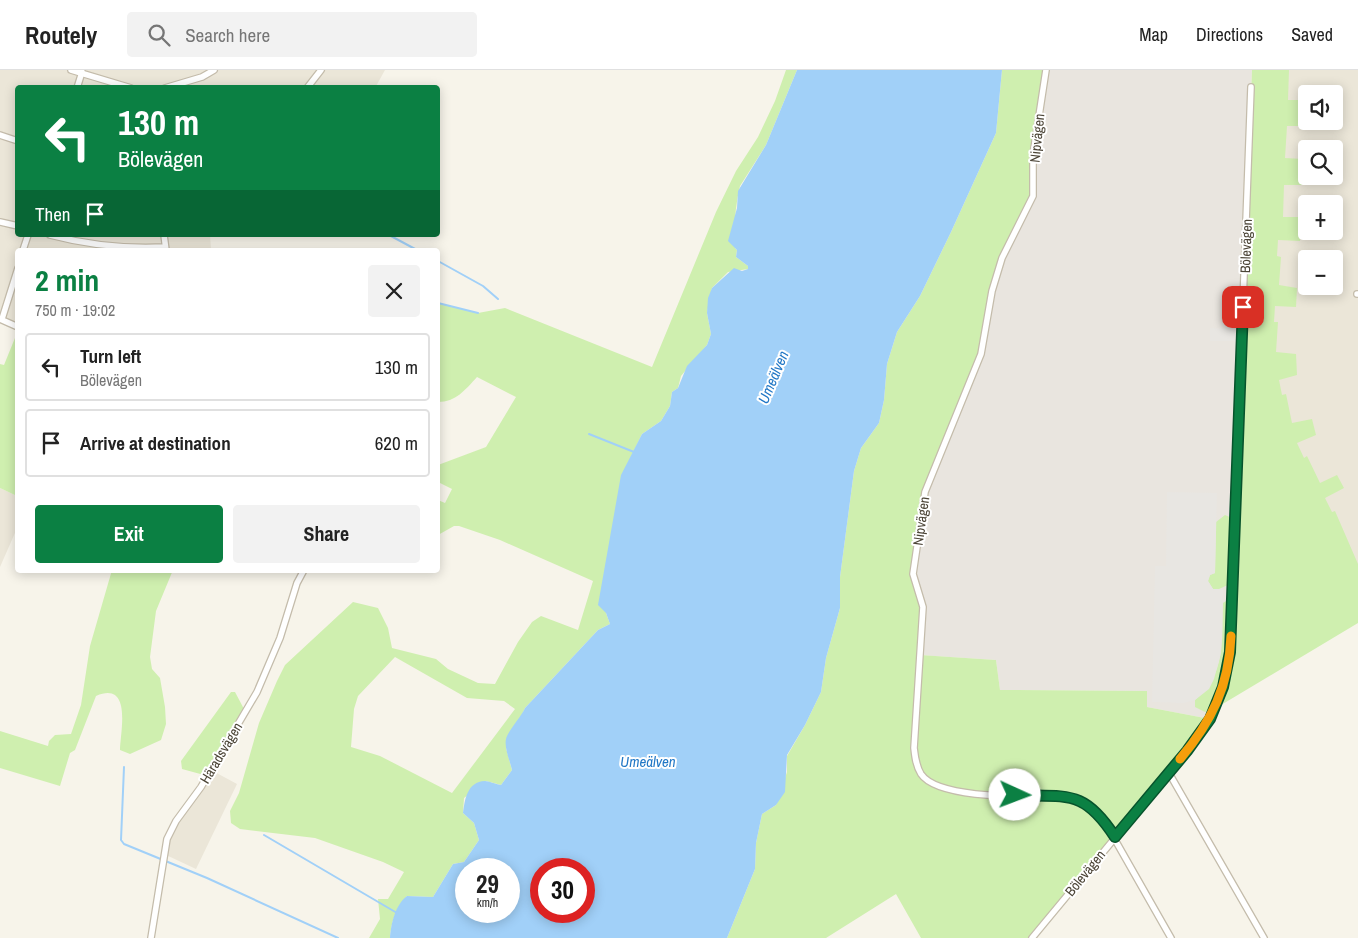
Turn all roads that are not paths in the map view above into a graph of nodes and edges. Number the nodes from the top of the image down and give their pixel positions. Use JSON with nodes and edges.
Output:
{"nodes":[{"id":1,"x":72,"y":70,"type":"edge"},
{"id":2,"x":214,"y":70,"type":"edge"},
{"id":3,"x":322,"y":70,"type":"edge"},
{"id":4,"x":1046,"y":70,"type":"edge"},
{"id":5,"x":82,"y":72,"type":"edge"},
{"id":6,"x":78,"y":85,"type":"edge"},
{"id":7,"x":122,"y":85,"type":"edge"},
{"id":8,"x":175,"y":85,"type":"edge"},
{"id":9,"x":310,"y":85,"type":"edge"},
{"id":10,"x":1251,"y":87,"type":"dead end"},
{"id":11,"x":0,"y":135,"type":"edge"},
{"id":12,"x":15,"y":140,"type":"edge"},
{"id":13,"x":0,"y":222,"type":"edge"},
{"id":14,"x":15,"y":225,"type":"edge"},
{"id":15,"x":60,"y":237,"type":"edge"},
{"id":16,"x":130,"y":248,"type":"edge"},
{"id":17,"x":15,"y":277,"type":"edge"},
{"id":18,"x":1,"y":319,"type":"edge"},
{"id":19,"x":15,"y":326,"type":"edge"},
{"id":20,"x":302,"y":573,"type":"edge"},
{"id":21,"x":1169,"y":772,"type":"junction"},
{"id":22,"x":1115,"y":837,"type":"junction"},
{"id":23,"x":151,"y":938,"type":"edge"},
{"id":24,"x":1032,"y":938,"type":"edge"},
{"id":25,"x":1172,"y":938,"type":"edge"},
{"id":26,"x":1264,"y":938,"type":"edge"}],
"edges":[{"from":1,"to":5,"type":"street"},
{"from":2,"to":8,"type":"street"},
{"from":3,"to":9,"type":"street"},
{"from":4,"to":22,"type":"street","name":"Nipvägen"},
{"from":5,"to":6,"type":"street"},
{"from":5,"to":7,"type":"street"},
{"from":10,"to":21,"type":"street","name":"Bölevägen"},
{"from":11,"to":12,"type":"street"},
{"from":13,"to":14,"type":"street"},
{"from":15,"to":16,"type":"street"},
{"from":17,"to":18,"type":"street"},
{"from":18,"to":19,"type":"street"},
{"from":20,"to":23,"type":"street","name":"Häradsvägen"},
{"from":21,"to":22,"type":"street","name":"Bölevägen"},
{"from":21,"to":26,"type":"street"},
{"from":22,"to":24,"type":"street","name":"Bölevägen"},
{"from":22,"to":25,"type":"street","name":"Nipvägen"}]}
